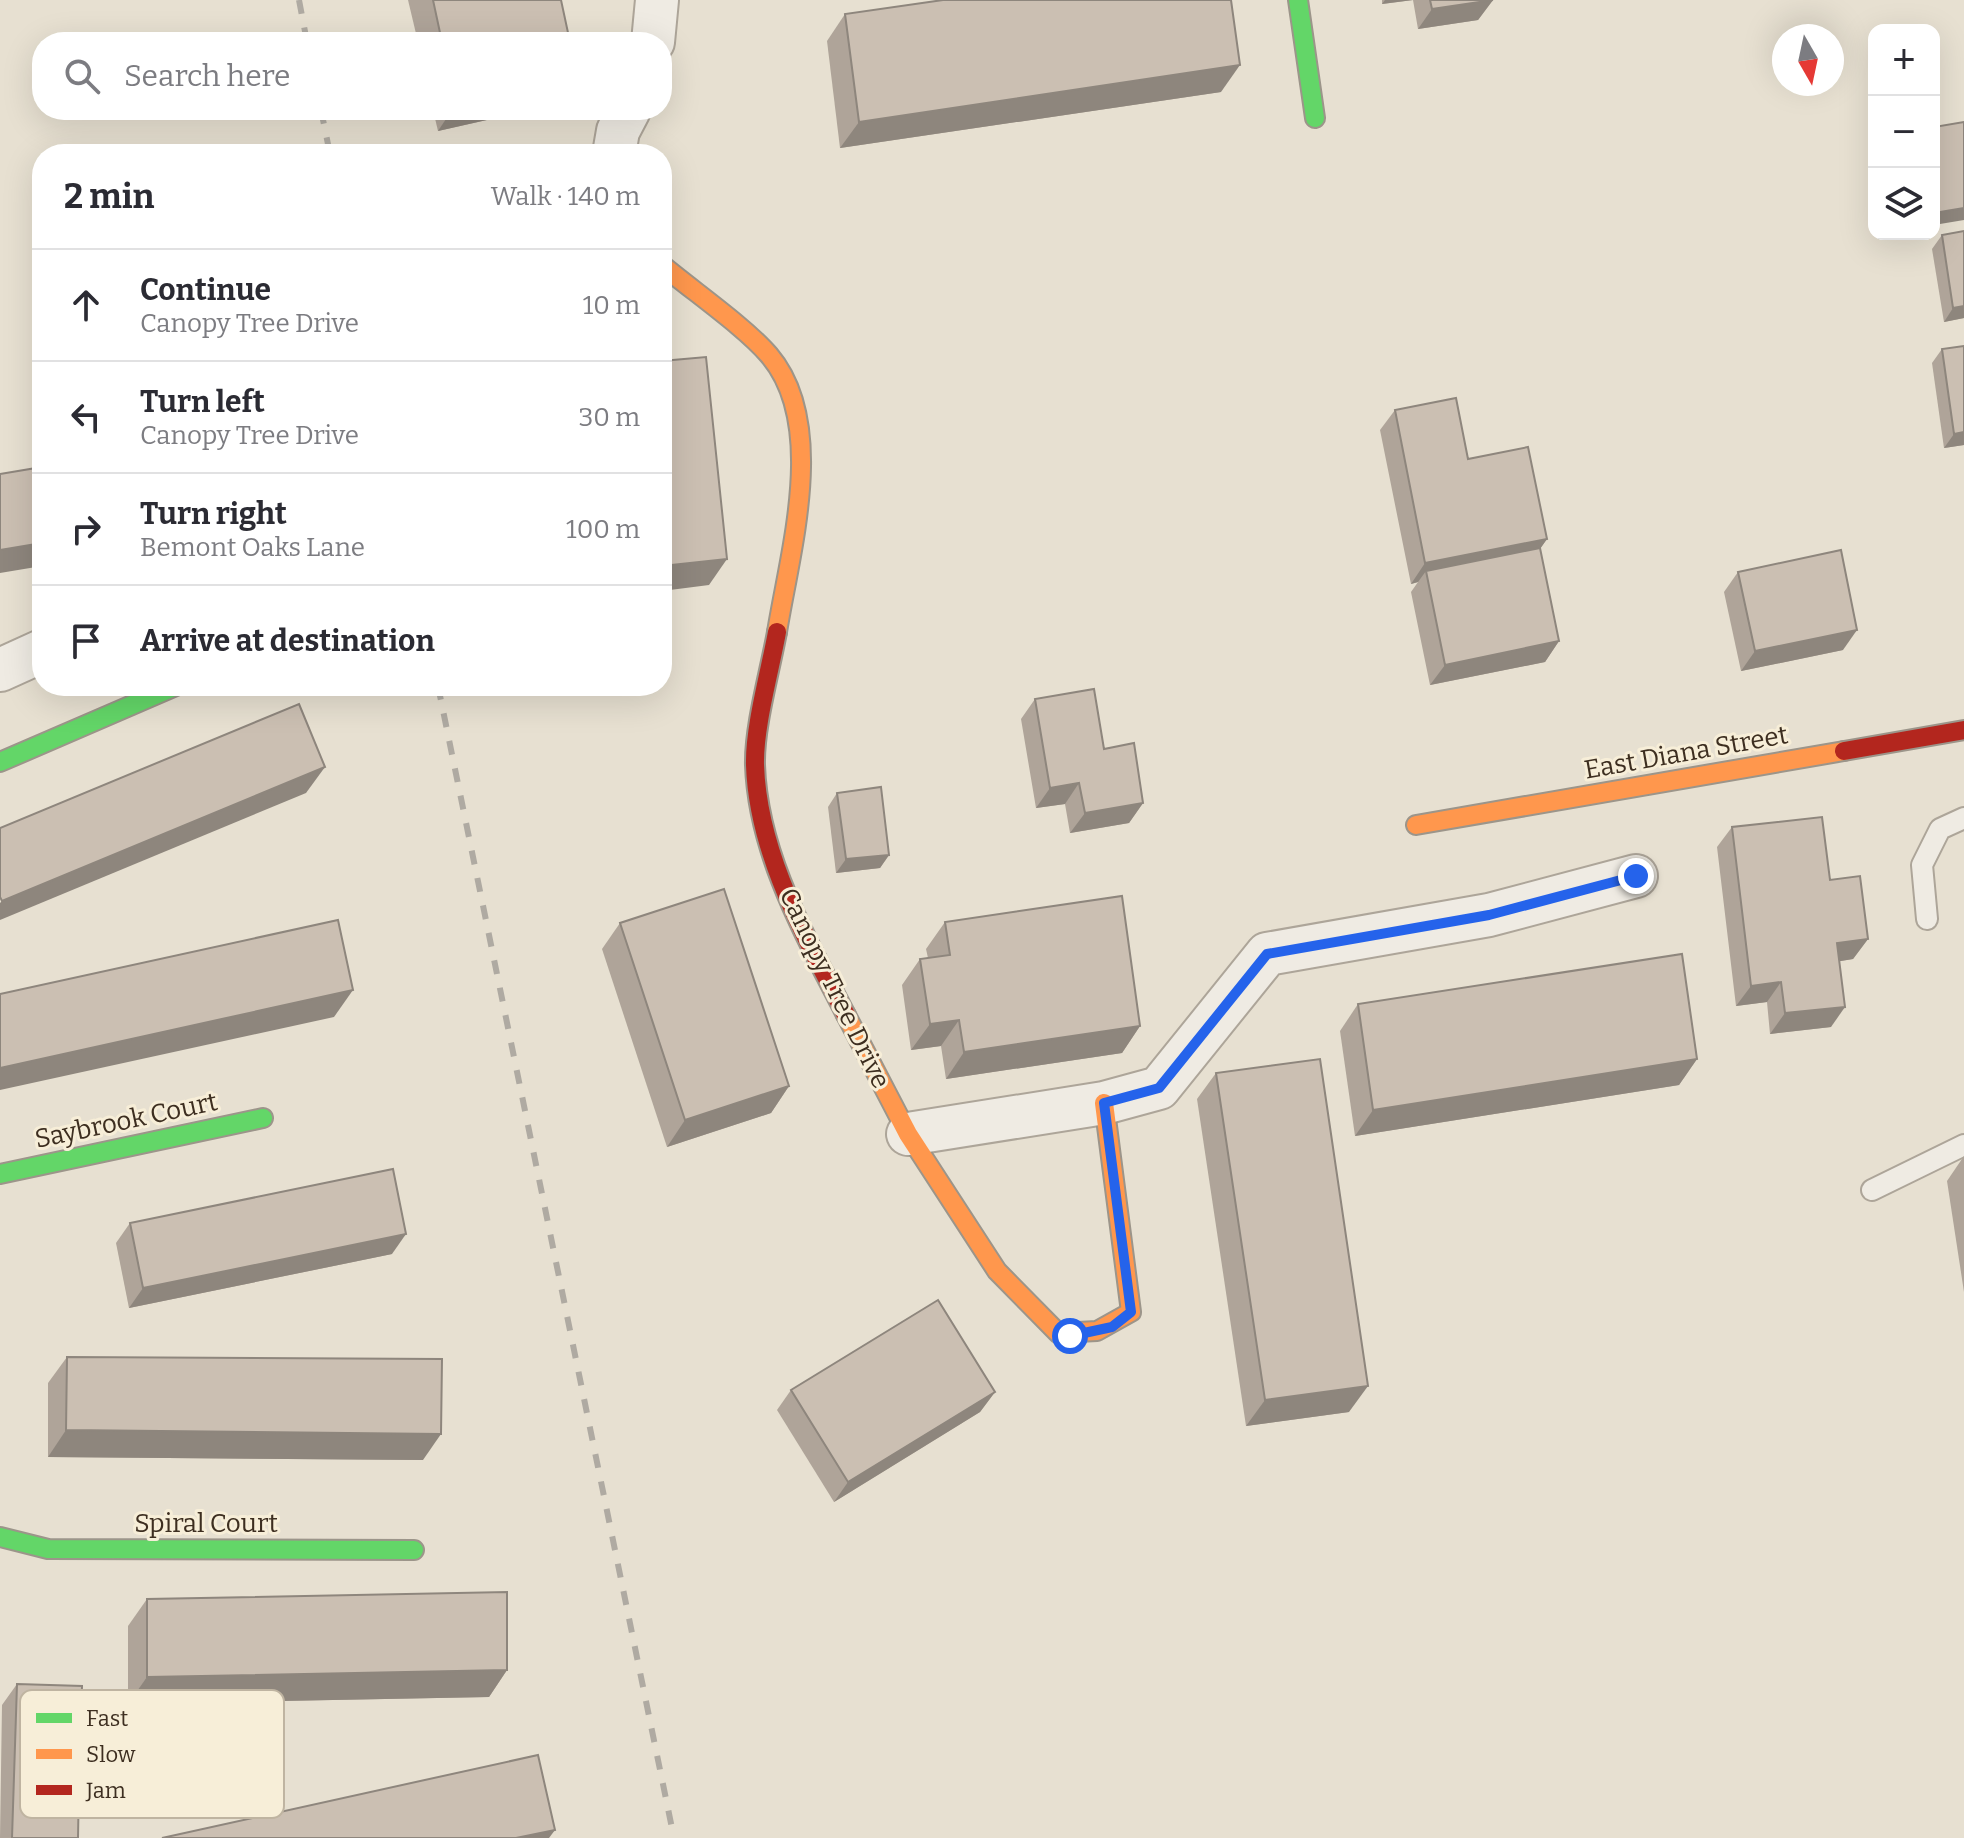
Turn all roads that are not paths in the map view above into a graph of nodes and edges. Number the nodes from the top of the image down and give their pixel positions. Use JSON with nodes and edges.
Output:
{"nodes":[{"id":1,"x":657,"y":0,"type":"edge"},
{"id":2,"x":1298,"y":0,"type":"edge"},
{"id":3,"x":654,"y":32,"type":"edge"},
{"id":4,"x":1315,"y":118,"type":"dead end"},
{"id":5,"x":624,"y":120,"type":"edge"},
{"id":6,"x":616,"y":144,"type":"edge"},
{"id":7,"x":672,"y":273,"type":"edge"},
{"id":8,"x":32,"y":656,"type":"edge"},
{"id":9,"x":0,"y":670,"type":"edge"},
{"id":10,"x":153,"y":696,"type":"edge"},
{"id":11,"x":1964,"y":730,"type":"edge"},
{"id":12,"x":0,"y":762,"type":"edge"},
{"id":13,"x":1964,"y":818,"type":"edge"},
{"id":14,"x":1416,"y":825,"type":"dead end"},
{"id":15,"x":1636,"y":876,"type":"dead end"},
{"id":16,"x":1927,"y":919,"type":"dead end"},
{"id":17,"x":1104,"y":1103,"type":"junction"},
{"id":18,"x":263,"y":1118,"type":"dead end"},
{"id":19,"x":908,"y":1134,"type":"junction"},
{"id":20,"x":1964,"y":1145,"type":"edge"},
{"id":21,"x":0,"y":1174,"type":"edge"},
{"id":22,"x":1872,"y":1190,"type":"dead end"},
{"id":23,"x":0,"y":1537,"type":"edge"},
{"id":24,"x":414,"y":1550,"type":"dead end"}],
"edges":[{"from":1,"to":3,"type":"street"},
{"from":2,"to":4,"type":"street"},
{"from":5,"to":6,"type":"street"},
{"from":7,"to":19,"type":"street","name":"Canopy Tree Drive"},
{"from":8,"to":9,"type":"street"},
{"from":10,"to":12,"type":"street"},
{"from":11,"to":14,"type":"street","name":"East Diana Street"},
{"from":13,"to":16,"type":"lane"},
{"from":15,"to":17,"type":"street"},
{"from":17,"to":19,"type":"street"},
{"from":17,"to":19,"type":"street","name":"Canopy Tree Drive"},
{"from":18,"to":21,"type":"street","name":"Saybrook Court"},
{"from":20,"to":22,"type":"lane"},
{"from":23,"to":24,"type":"street","name":"Spiral Court"}]}
